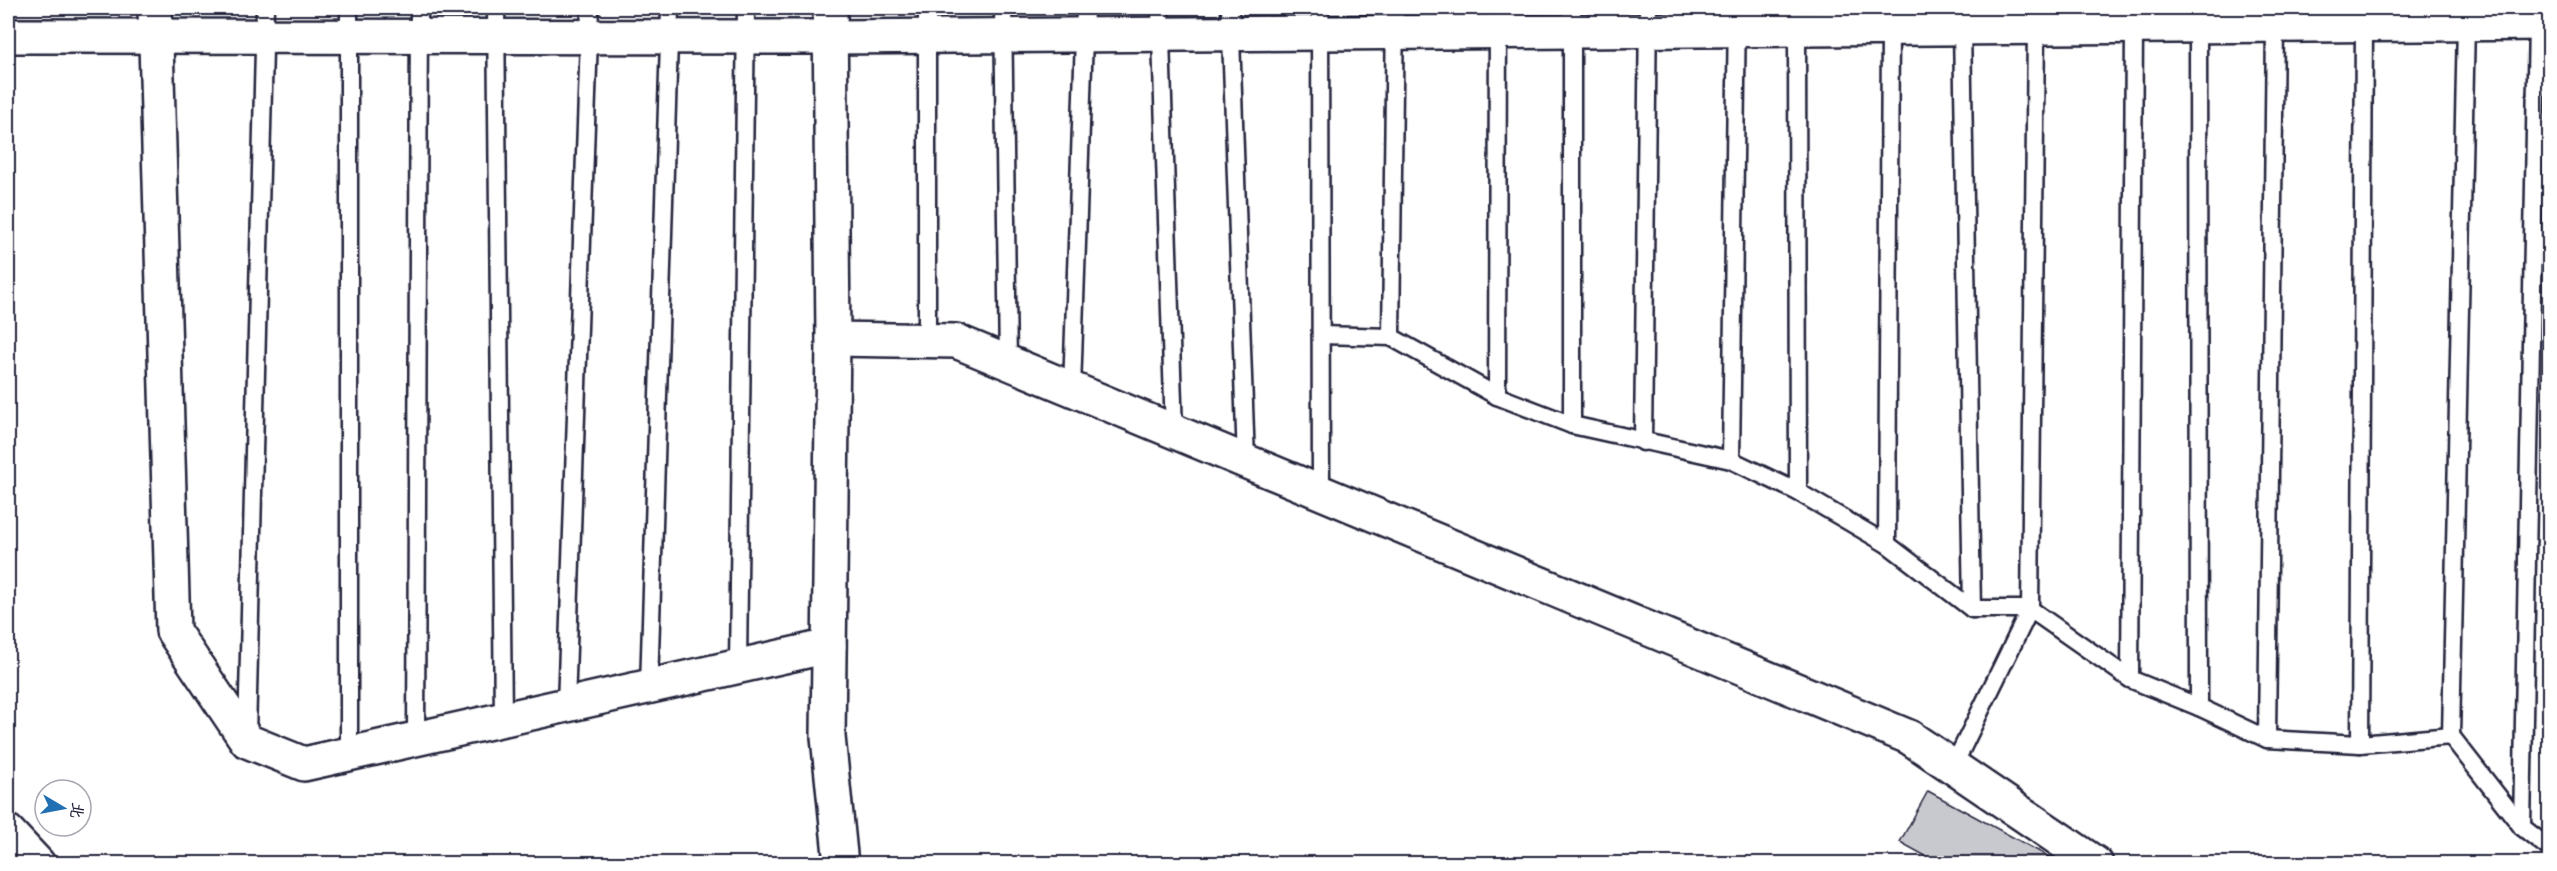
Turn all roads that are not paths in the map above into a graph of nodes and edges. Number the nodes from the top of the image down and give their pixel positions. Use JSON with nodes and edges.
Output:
{"nodes":[{"id":1,"x":1737,"y":18,"type":"edge"},
{"id":2,"x":1848,"y":18,"type":"edge"},
{"id":3,"x":1573,"y":19,"type":"edge"},
{"id":4,"x":1648,"y":19,"type":"edge"},
{"id":5,"x":1320,"y":20,"type":"edge"},
{"id":6,"x":1395,"y":20,"type":"edge"},
{"id":7,"x":1498,"y":20,"type":"edge"},
{"id":8,"x":1003,"y":21,"type":"edge"},
{"id":9,"x":1085,"y":21,"type":"edge"},
{"id":10,"x":1160,"y":21,"type":"edge"},
{"id":11,"x":1230,"y":21,"type":"edge"},
{"id":12,"x":155,"y":22,"type":"edge"},
{"id":13,"x":265,"y":22,"type":"edge"},
{"id":14,"x":349,"y":22,"type":"edge"},
{"id":15,"x":419,"y":22,"type":"edge"},
{"id":16,"x":497,"y":22,"type":"edge"},
{"id":17,"x":590,"y":22,"type":"edge"},
{"id":18,"x":670,"y":22,"type":"edge"},
{"id":19,"x":745,"y":22,"type":"edge"},
{"id":20,"x":830,"y":22,"type":"edge"},
{"id":21,"x":928,"y":22,"type":"edge"},
{"id":22,"x":2466,"y":23,"type":"junction"},
{"id":23,"x":2543,"y":23,"type":"edge"},
{"id":24,"x":2364,"y":24,"type":"junction"},
{"id":25,"x":2275,"y":25,"type":"junction"},
{"id":26,"x":2198,"y":26,"type":"junction"},
{"id":27,"x":2036,"y":27,"type":"junction"},
{"id":28,"x":2134,"y":27,"type":"junction"},
{"id":29,"x":1962,"y":28,"type":"junction"},
{"id":30,"x":1797,"y":29,"type":"junction"},
{"id":31,"x":1890,"y":29,"type":"junction"},
{"id":32,"x":8,"y":36,"type":"edge"},
{"id":33,"x":1321,"y":335,"type":"junction"},
{"id":34,"x":1391,"y":337,"type":"junction"},
{"id":35,"x":833,"y":339,"type":"junction"},
{"id":36,"x":927,"y":341,"type":"junction"},
{"id":37,"x":1008,"y":363,"type":"junction"},
{"id":38,"x":1072,"y":389,"type":"junction"},
{"id":39,"x":1497,"y":396,"type":"junction"},
{"id":40,"x":1572,"y":425,"type":"junction"},
{"id":41,"x":1174,"y":432,"type":"junction"},
{"id":42,"x":1643,"y":442,"type":"junction"},
{"id":43,"x":1731,"y":460,"type":"junction"},
{"id":44,"x":1246,"y":461,"type":"junction"},
{"id":45,"x":1798,"y":492,"type":"junction"},
{"id":46,"x":1321,"y":493,"type":"junction"},
{"id":47,"x":1887,"y":544,"type":"junction"},
{"id":48,"x":1972,"y":609,"type":"junction"},
{"id":49,"x":2030,"y":609,"type":"junction"},
{"id":50,"x":829,"y":646,"type":"junction"},
{"id":51,"x":738,"y":666,"type":"junction"},
{"id":52,"x":2130,"y":679,"type":"junction"},
{"id":53,"x":649,"y":687,"type":"junction"},
{"id":54,"x":566,"y":705,"type":"junction"},
{"id":55,"x":2199,"y":707,"type":"junction"},
{"id":56,"x":503,"y":719,"type":"junction"},
{"id":57,"x":2451,"y":736,"type":"junction"},
{"id":58,"x":416,"y":739,"type":"junction"},
{"id":59,"x":2267,"y":739,"type":"junction"},
{"id":60,"x":247,"y":741,"type":"junction"},
{"id":61,"x":2360,"y":744,"type":"junction"},
{"id":62,"x":349,"y":754,"type":"junction"},
{"id":63,"x":1953,"y":767,"type":"junction"},
{"id":64,"x":2522,"y":827,"type":"junction"},
{"id":65,"x":8,"y":832,"type":"edge"},
{"id":66,"x":2550,"y":849,"type":"edge"},
{"id":67,"x":38,"y":864,"type":"edge"},
{"id":68,"x":842,"y":864,"type":"edge"},
{"id":69,"x":2096,"y":864,"type":"edge"}],
"edges":[{"from":1,"to":4,"type":"street"},
{"from":1,"to":30,"type":"street"},
{"from":1,"to":43,"type":"lane"},
{"from":2,"to":30,"type":"street"},
{"from":2,"to":31,"type":"street"},
{"from":3,"to":4,"type":"street"},
{"from":3,"to":7,"type":"street"},
{"from":3,"to":40,"type":"lane"},
{"from":4,"to":42,"type":"lane"},
{"from":5,"to":6,"type":"street"},
{"from":5,"to":11,"type":"street"},
{"from":5,"to":33,"type":"lane"},
{"from":6,"to":7,"type":"street"},
{"from":6,"to":34,"type":"lane"},
{"from":7,"to":39,"type":"lane"},
{"from":8,"to":9,"type":"street"},
{"from":8,"to":21,"type":"street"},
{"from":8,"to":37,"type":"lane"},
{"from":9,"to":10,"type":"street"},
{"from":9,"to":38,"type":"lane"},
{"from":10,"to":11,"type":"street"},
{"from":10,"to":41,"type":"lane"},
{"from":11,"to":44,"type":"lane"},
{"from":12,"to":13,"type":"street"},
{"from":12,"to":32,"type":"street"},
{"from":12,"to":60,"type":"street"},
{"from":13,"to":14,"type":"street"},
{"from":13,"to":60,"type":"lane"},
{"from":14,"to":15,"type":"street"},
{"from":14,"to":62,"type":"lane"},
{"from":15,"to":16,"type":"street"},
{"from":15,"to":58,"type":"lane"},
{"from":16,"to":17,"type":"street"},
{"from":16,"to":56,"type":"lane"},
{"from":17,"to":18,"type":"street"},
{"from":17,"to":54,"type":"lane"},
{"from":18,"to":19,"type":"street"},
{"from":18,"to":53,"type":"lane"},
{"from":19,"to":20,"type":"street"},
{"from":19,"to":51,"type":"lane"},
{"from":20,"to":21,"type":"street"},
{"from":20,"to":35,"type":"street"},
{"from":21,"to":36,"type":"lane"},
{"from":22,"to":23,"type":"street"},
{"from":22,"to":24,"type":"street"},
{"from":22,"to":57,"type":"lane"},
{"from":23,"to":64,"type":"lane"},
{"from":24,"to":25,"type":"street"},
{"from":24,"to":61,"type":"lane"},
{"from":25,"to":26,"type":"street"},
{"from":25,"to":59,"type":"lane"},
{"from":26,"to":28,"type":"street"},
{"from":26,"to":55,"type":"lane"},
{"from":27,"to":28,"type":"street"},
{"from":27,"to":29,"type":"street"},
{"from":27,"to":49,"type":"lane"},
{"from":28,"to":52,"type":"lane"},
{"from":29,"to":31,"type":"street"},
{"from":29,"to":48,"type":"lane"},
{"from":30,"to":45,"type":"lane"},
{"from":31,"to":47,"type":"lane"},
{"from":33,"to":34,"type":"lane"},
{"from":33,"to":46,"type":"lane"},
{"from":34,"to":39,"type":"lane"},
{"from":35,"to":36,"type":"street"},
{"from":35,"to":50,"type":"street"},
{"from":36,"to":37,"type":"street"},
{"from":37,"to":38,"type":"street"},
{"from":38,"to":41,"type":"street"},
{"from":39,"to":40,"type":"lane"},
{"from":40,"to":42,"type":"lane"},
{"from":41,"to":44,"type":"street"},
{"from":42,"to":43,"type":"lane"},
{"from":43,"to":45,"type":"lane"},
{"from":44,"to":46,"type":"street"},
{"from":45,"to":47,"type":"lane"},
{"from":46,"to":63,"type":"street"},
{"from":47,"to":48,"type":"lane"},
{"from":48,"to":49,"type":"lane"},
{"from":49,"to":52,"type":"lane"},
{"from":49,"to":63,"type":"lane"},
{"from":50,"to":51,"type":"street"},
{"from":50,"to":68,"type":"street"},
{"from":51,"to":53,"type":"street"},
{"from":52,"to":55,"type":"lane"},
{"from":53,"to":54,"type":"street"},
{"from":54,"to":56,"type":"street"},
{"from":55,"to":59,"type":"lane"},
{"from":56,"to":58,"type":"street"},
{"from":57,"to":61,"type":"lane"},
{"from":57,"to":64,"type":"lane"},
{"from":58,"to":62,"type":"street"},
{"from":59,"to":61,"type":"lane"},
{"from":60,"to":62,"type":"street"},
{"from":63,"to":69,"type":"street"},
{"from":64,"to":66,"type":"lane"},
{"from":65,"to":67,"type":"street"}]}
